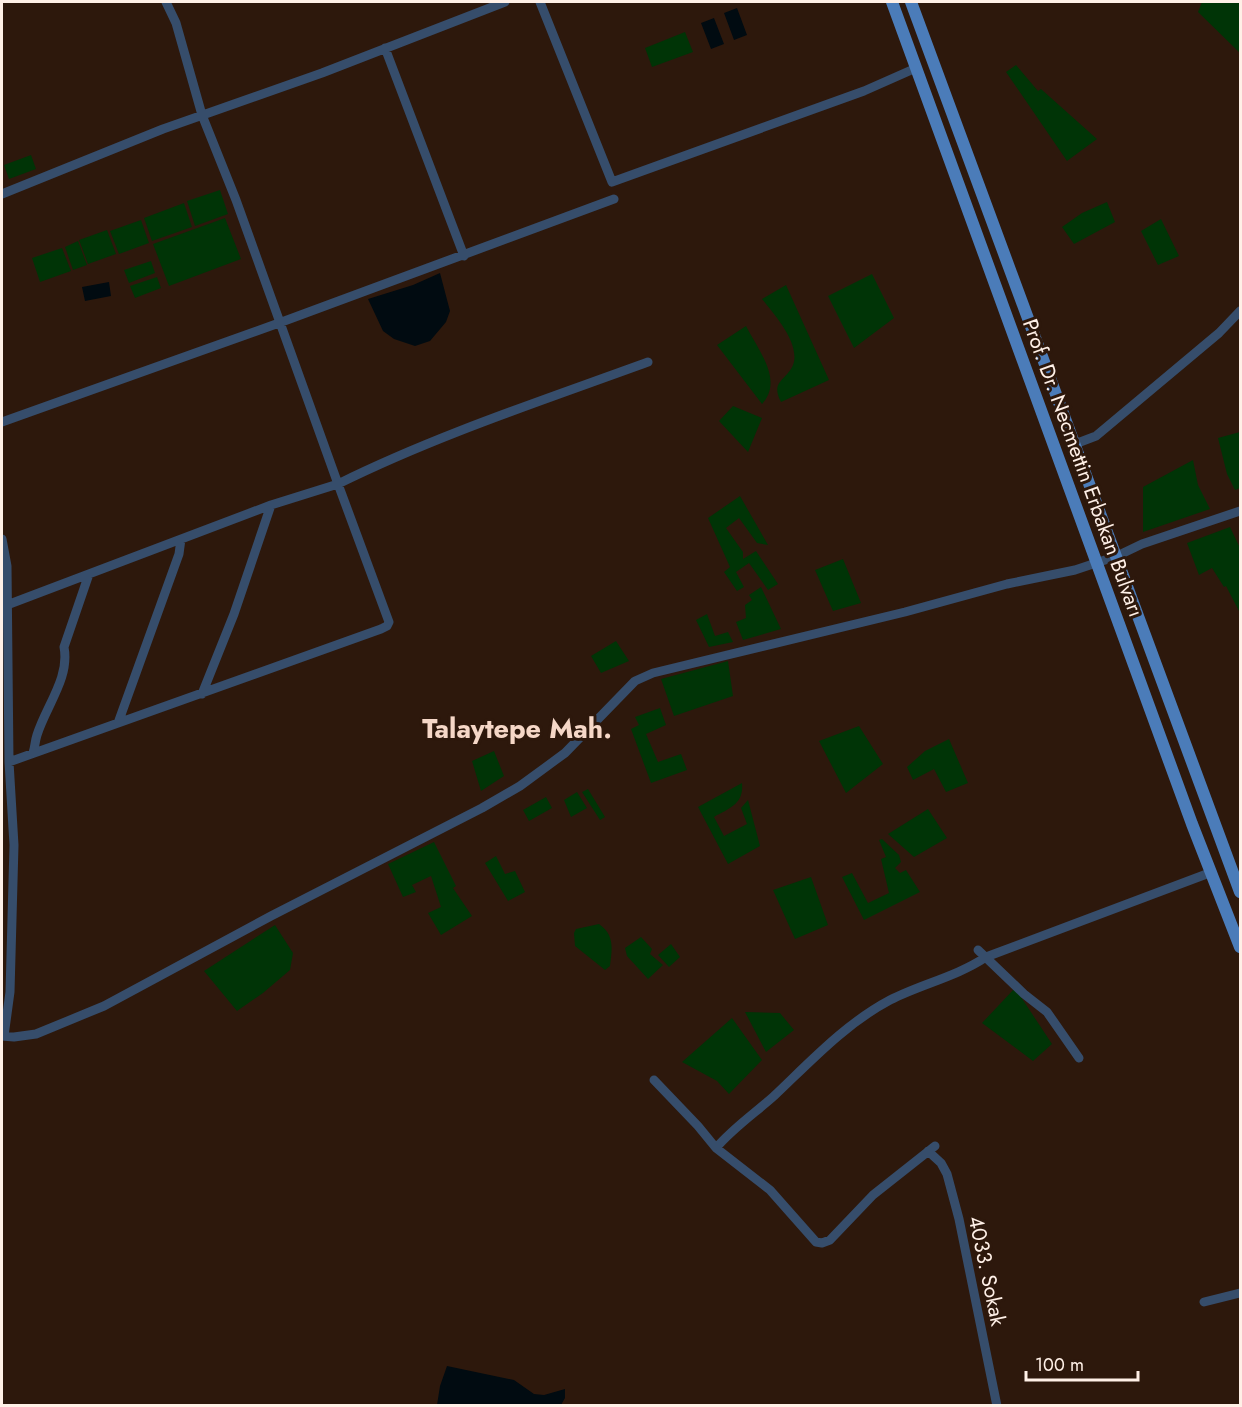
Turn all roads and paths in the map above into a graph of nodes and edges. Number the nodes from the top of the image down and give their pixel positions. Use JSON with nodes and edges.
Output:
{"nodes":[{"id":1,"x":166,"y":2,"type":"edge"},
{"id":2,"x":505,"y":2,"type":"edge"},
{"id":3,"x":540,"y":2,"type":"edge"},
{"id":4,"x":892,"y":2,"type":"edge"},
{"id":5,"x":911,"y":2,"type":"edge"},
{"id":6,"x":385,"y":48,"type":"junction"},
{"id":7,"x":916,"y":68,"type":"junction"},
{"id":8,"x":202,"y":115,"type":"junction"},
{"id":9,"x":2,"y":194,"type":"edge"},
{"id":10,"x":615,"y":199,"type":"dead end"},
{"id":11,"x":464,"y":255,"type":"junction"},
{"id":12,"x":1240,"y":311,"type":"edge"},
{"id":13,"x":279,"y":323,"type":"junction"},
{"id":14,"x":648,"y":362,"type":"dead end"},
{"id":15,"x":2,"y":422,"type":"edge"},
{"id":16,"x":1075,"y":444,"type":"junction"},
{"id":17,"x":338,"y":484,"type":"junction"},
{"id":18,"x":271,"y":505,"type":"junction"},
{"id":19,"x":1240,"y":511,"type":"edge"},
{"id":20,"x":2,"y":538,"type":"edge"},
{"id":21,"x":181,"y":539,"type":"junction"},
{"id":22,"x":1117,"y":556,"type":"junction"},
{"id":23,"x":1098,"y":564,"type":"junction"},
{"id":24,"x":89,"y":574,"type":"junction"},
{"id":25,"x":7,"y":605,"type":"junction"},
{"id":26,"x":202,"y":694,"type":"junction"},
{"id":27,"x":118,"y":723,"type":"junction"},
{"id":28,"x":33,"y":753,"type":"junction"},
{"id":29,"x":9,"y":762,"type":"junction"},
{"id":30,"x":1212,"y":872,"type":"junction"},
{"id":31,"x":1240,"y":892,"type":"edge"},
{"id":32,"x":1240,"y":947,"type":"edge"},
{"id":33,"x":978,"y":950,"type":"dead end"},
{"id":34,"x":986,"y":957,"type":"junction"},
{"id":35,"x":3,"y":1036,"type":"edge"},
{"id":36,"x":1079,"y":1058,"type":"dead end"},
{"id":37,"x":654,"y":1080,"type":"dead end"},
{"id":38,"x":716,"y":1148,"type":"junction"},
{"id":39,"x":1240,"y":1293,"type":"edge"},
{"id":40,"x":1204,"y":1302,"type":"dead end"},
{"id":41,"x":997,"y":1406,"type":"edge"}],
"edges":[{"from":1,"to":8,"type":"street"},
{"from":2,"to":6,"type":"street"},
{"from":3,"to":7,"type":"street"},
{"from":4,"to":7,"type":"main road","name":"Prof. Dr. Necmettin Erbakan Bulvarı"},
{"from":5,"to":16,"type":"main road","name":"Prof. Dr. Necmettin Erbakan Bulvarı"},
{"from":6,"to":8,"type":"street"},
{"from":6,"to":11,"type":"street"},
{"from":7,"to":23,"type":"main road","name":"Prof. Dr. Necmettin Erbakan Bulvarı"},
{"from":8,"to":9,"type":"street"},
{"from":8,"to":13,"type":"street"},
{"from":10,"to":11,"type":"street"},
{"from":11,"to":13,"type":"street"},
{"from":12,"to":16,"type":"street"},
{"from":13,"to":15,"type":"street"},
{"from":13,"to":17,"type":"street"},
{"from":14,"to":17,"type":"street"},
{"from":16,"to":22,"type":"main road","name":"Prof. Dr. Necmettin Erbakan Bulvarı"},
{"from":17,"to":18,"type":"street"},
{"from":17,"to":26,"type":"street"},
{"from":18,"to":21,"type":"street"},
{"from":18,"to":26,"type":"street"},
{"from":19,"to":22,"type":"street"},
{"from":20,"to":25,"type":"street"},
{"from":21,"to":24,"type":"street"},
{"from":21,"to":27,"type":"street"},
{"from":22,"to":23,"type":"street"},
{"from":22,"to":31,"type":"main road","name":"Prof. Dr. Necmettin Erbakan Bulvarı"},
{"from":23,"to":30,"type":"main road","name":"Prof. Dr. Necmettin Erbakan Bulvarı"},
{"from":23,"to":35,"type":"street"},
{"from":24,"to":25,"type":"street"},
{"from":24,"to":28,"type":"street"},
{"from":25,"to":29,"type":"street"},
{"from":26,"to":27,"type":"street"},
{"from":27,"to":28,"type":"street"},
{"from":28,"to":29,"type":"street"},
{"from":29,"to":35,"type":"street"},
{"from":30,"to":32,"type":"main road","name":"Prof. Dr. Necmettin Erbakan Bulvarı"},
{"from":30,"to":34,"type":"street"},
{"from":33,"to":34,"type":"street"},
{"from":34,"to":36,"type":"street"},
{"from":34,"to":38,"type":"street"},
{"from":37,"to":38,"type":"street"},
{"from":38,"to":41,"type":"street","name":"4033. Sokak"},
{"from":39,"to":40,"type":"street"}]}
